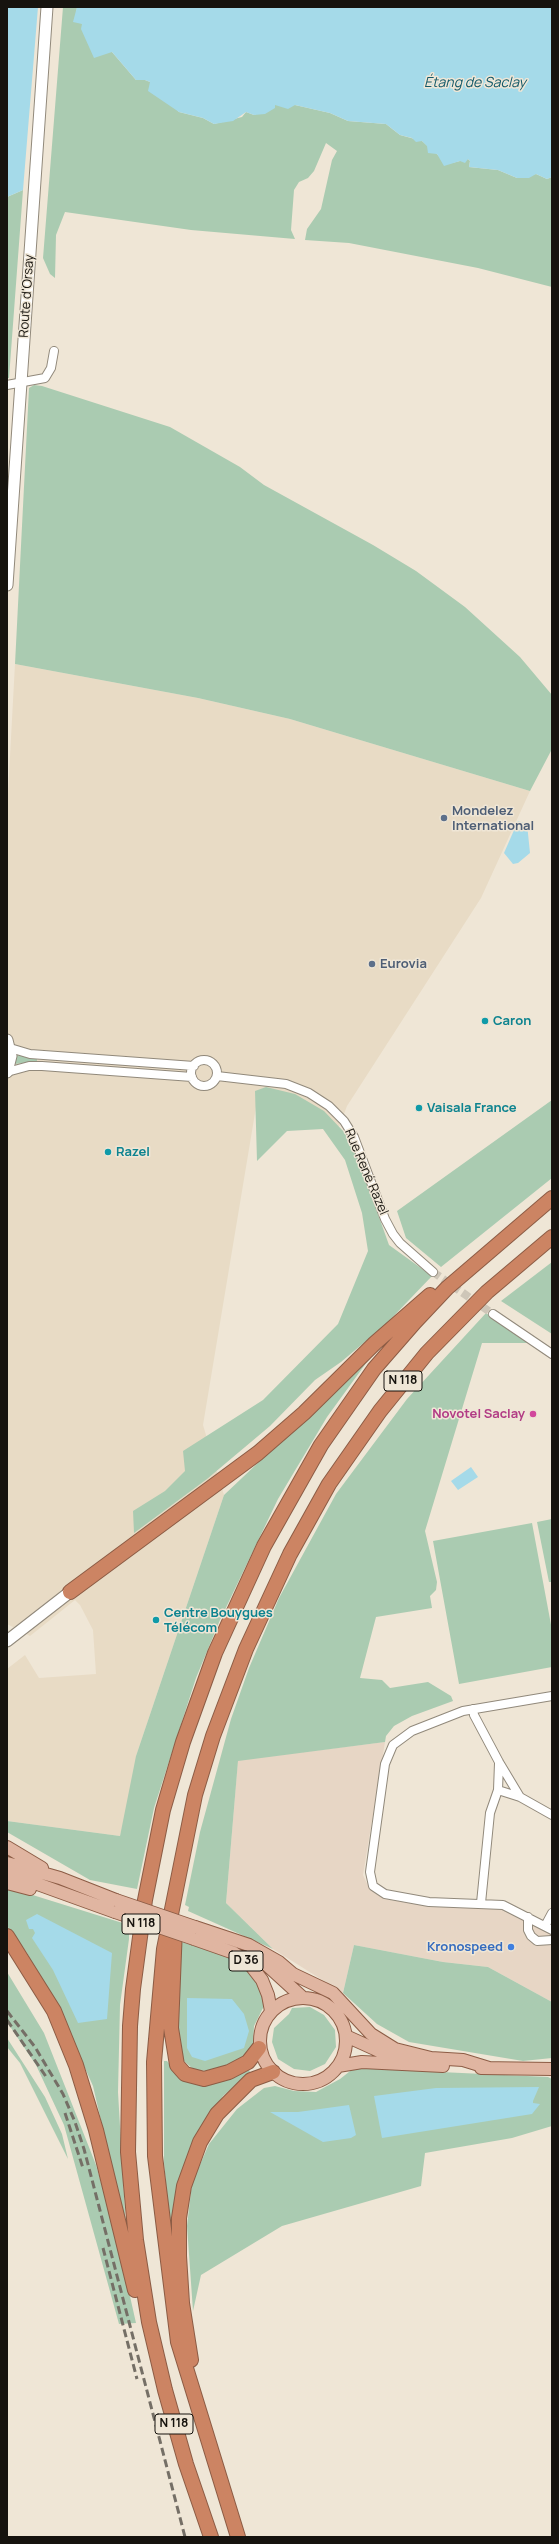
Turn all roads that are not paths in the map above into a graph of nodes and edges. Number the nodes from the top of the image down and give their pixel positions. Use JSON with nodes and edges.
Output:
{"nodes":[{"id":1,"x":47,"y":7,"type":"edge"},
{"id":2,"x":54,"y":351,"type":"dead end"},
{"id":3,"x":20,"y":383,"type":"junction"},
{"id":4,"x":7,"y":385,"type":"edge"},
{"id":5,"x":7,"y":585,"type":"edge"},
{"id":6,"x":9,"y":1044,"type":"edge"},
{"id":7,"x":194,"y":1066,"type":"junction"},
{"id":8,"x":7,"y":1072,"type":"edge"},
{"id":9,"x":217,"y":1076,"type":"junction"},
{"id":10,"x":192,"y":1077,"type":"junction"},
{"id":11,"x":552,"y":1198,"type":"edge"},
{"id":12,"x":552,"y":1237,"type":"edge"},
{"id":13,"x":433,"y":1272,"type":"tunnel mouth"},
{"id":14,"x":458,"y":1280,"type":"junction"},
{"id":15,"x":493,"y":1314,"type":"tunnel mouth"},
{"id":16,"x":552,"y":1354,"type":"edge"},
{"id":17,"x":68,"y":1593,"type":"joint"},
{"id":18,"x":7,"y":1641,"type":"edge"},
{"id":19,"x":552,"y":1696,"type":"edge"},
{"id":20,"x":473,"y":1709,"type":"junction"},
{"id":21,"x":499,"y":1762,"type":"junction"},
{"id":22,"x":498,"y":1790,"type":"junction"},
{"id":23,"x":520,"y":1796,"type":"junction"},
{"id":24,"x":552,"y":1815,"type":"edge"},
{"id":25,"x":7,"y":1847,"type":"edge"},
{"id":26,"x":7,"y":1863,"type":"edge"},
{"id":27,"x":7,"y":1873,"type":"edge"},
{"id":28,"x":60,"y":1878,"type":"junction"},
{"id":29,"x":7,"y":1883,"type":"edge"},
{"id":30,"x":53,"y":1890,"type":"junction"},
{"id":31,"x":172,"y":1902,"type":"junction"},
{"id":32,"x":481,"y":1903,"type":"junction"},
{"id":33,"x":116,"y":1906,"type":"junction"},
{"id":34,"x":552,"y":1913,"type":"edge"},
{"id":35,"x":528,"y":1917,"type":"junction"},
{"id":36,"x":548,"y":1928,"type":"edge"},
{"id":37,"x":194,"y":1933,"type":"junction"},
{"id":38,"x":7,"y":1936,"type":"edge"},
{"id":39,"x":221,"y":1936,"type":"junction"},
{"id":40,"x":552,"y":1940,"type":"edge"},
{"id":41,"x":7,"y":1949,"type":"edge"},
{"id":42,"x":302,"y":1997,"type":"junction"},
{"id":43,"x":271,"y":2011,"type":"junction"},
{"id":44,"x":59,"y":2026,"type":"junction"},
{"id":45,"x":346,"y":2036,"type":"junction"},
{"id":46,"x":259,"y":2048,"type":"junction"},
{"id":47,"x":338,"y":2066,"type":"junction"},
{"id":48,"x":438,"y":2066,"type":"junction"},
{"id":49,"x":489,"y":2068,"type":"junction"},
{"id":50,"x":552,"y":2069,"type":"edge"},
{"id":51,"x":272,"y":2072,"type":"junction"},
{"id":52,"x":149,"y":2322,"type":"junction"},
{"id":53,"x":196,"y":2406,"type":"junction"},
{"id":54,"x":211,"y":2537,"type":"edge"},
{"id":55,"x":238,"y":2537,"type":"edge"}],
"edges":[{"from":1,"to":3,"type":"main road","name":"Route d'Orsay"},
{"from":2,"to":3,"type":"street"},
{"from":3,"to":4,"type":"street"},
{"from":3,"to":5,"type":"main road","name":"Route d'Orsay"},
{"from":6,"to":7,"type":"street"},
{"from":6,"to":8,"type":"main road"},
{"from":7,"to":9,"type":"street"},
{"from":7,"to":10,"type":"street"},
{"from":8,"to":10,"type":"street"},
{"from":9,"to":10,"type":"street"},
{"from":9,"to":13,"type":"street","name":"Rue René Razel"},
{"from":11,"to":14,"type":"highway","number":"N 118"},
{"from":12,"to":31,"type":"highway","number":"N 118"},
{"from":14,"to":17,"type":"highway"},
{"from":14,"to":52,"type":"highway","number":"N 118"},
{"from":15,"to":16,"type":"street"},
{"from":17,"to":18,"type":"main road"},
{"from":19,"to":20,"type":"street"},
{"from":20,"to":21,"type":"street"},
{"from":20,"to":32,"type":"street"},
{"from":21,"to":22,"type":"street"},
{"from":21,"to":23,"type":"street"},
{"from":22,"to":23,"type":"street"},
{"from":22,"to":32,"type":"street"},
{"from":23,"to":24,"type":"street"},
{"from":25,"to":28,"type":"main road","number":"D 36"},
{"from":26,"to":28,"type":"main road","number":"D 36"},
{"from":27,"to":30,"type":"main road","number":"D 36"},
{"from":28,"to":33,"type":"main road","number":"D 36"},
{"from":29,"to":30,"type":"main road","number":"D 36"},
{"from":30,"to":33,"type":"main road","number":"D 36"},
{"from":31,"to":46,"type":"highway"},
{"from":31,"to":53,"type":"highway","number":"N 118"},
{"from":32,"to":35,"type":"street"},
{"from":33,"to":37,"type":"main road","number":"D 36","bridge":true},
{"from":34,"to":36,"type":"street"},
{"from":35,"to":36,"type":"street"},
{"from":35,"to":40,"type":"street"},
{"from":37,"to":39,"type":"main road","number":"D 36"},
{"from":37,"to":43,"type":"main road","number":"D 36"},
{"from":38,"to":44,"type":"highway"},
{"from":39,"to":42,"type":"main road","number":"D 36"},
{"from":39,"to":49,"type":"main road"},
{"from":41,"to":44,"type":"highway"},
{"from":42,"to":43,"type":"main road"},
{"from":42,"to":45,"type":"main road"},
{"from":43,"to":46,"type":"main road"},
{"from":44,"to":52,"type":"highway"},
{"from":45,"to":47,"type":"main road"},
{"from":45,"to":48,"type":"main road"},
{"from":46,"to":51,"type":"main road"},
{"from":47,"to":48,"type":"main road"},
{"from":47,"to":51,"type":"main road"},
{"from":48,"to":49,"type":"main road"},
{"from":49,"to":50,"type":"main road"},
{"from":51,"to":53,"type":"highway"},
{"from":52,"to":54,"type":"highway","number":"N 118"},
{"from":53,"to":55,"type":"highway","number":"N 118"}]}
